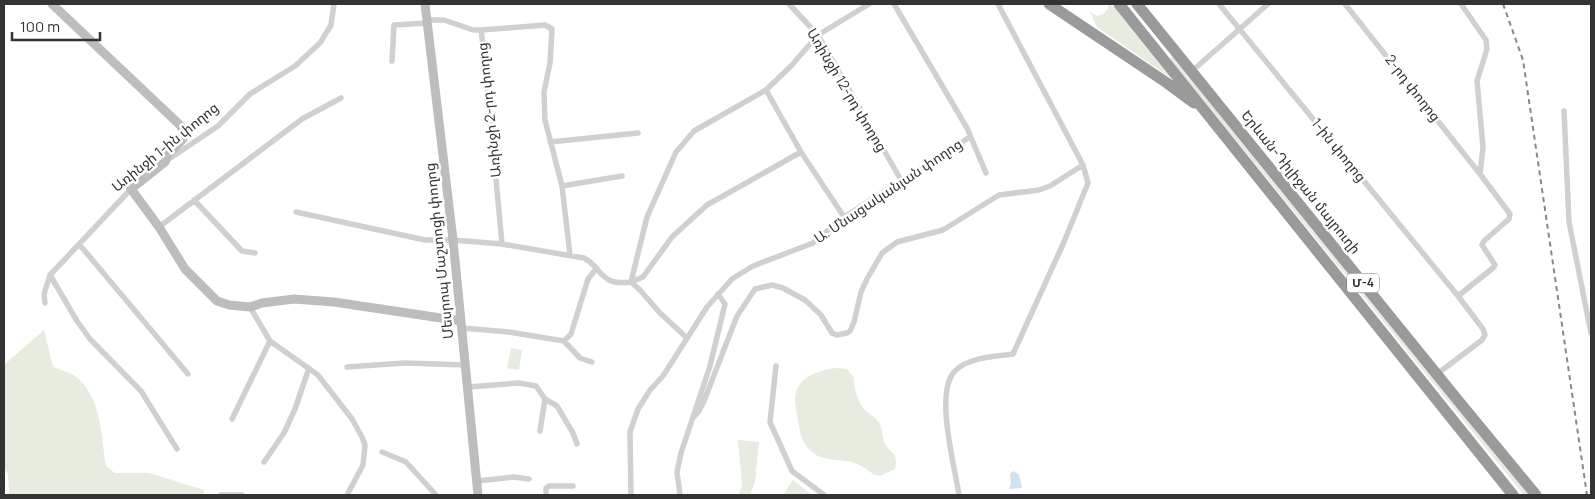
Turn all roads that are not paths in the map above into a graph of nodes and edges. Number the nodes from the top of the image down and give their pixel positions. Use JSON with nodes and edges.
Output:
{"nodes":[{"id":1,"x":52,"y":4,"type":"edge"},
{"id":2,"x":334,"y":4,"type":"edge"},
{"id":3,"x":425,"y":4,"type":"edge"},
{"id":4,"x":789,"y":4,"type":"edge"},
{"id":5,"x":869,"y":4,"type":"edge"},
{"id":6,"x":894,"y":4,"type":"edge"},
{"id":7,"x":998,"y":4,"type":"edge"},
{"id":8,"x":1049,"y":4,"type":"edge"},
{"id":9,"x":1119,"y":4,"type":"edge"},
{"id":10,"x":1137,"y":4,"type":"edge"},
{"id":11,"x":1219,"y":4,"type":"edge"},
{"id":12,"x":1268,"y":4,"type":"edge"},
{"id":13,"x":1345,"y":4,"type":"edge"},
{"id":14,"x":1461,"y":4,"type":"edge"},
{"id":15,"x":427,"y":21,"type":"junction"},
{"id":16,"x":1239,"y":28,"type":"junction"},
{"id":17,"x":481,"y":30,"type":"junction"},
{"id":18,"x":818,"y":35,"type":"junction"},
{"id":19,"x":1172,"y":47,"type":"junction"},
{"id":20,"x":1161,"y":55,"type":"junction"},
{"id":21,"x":392,"y":61,"type":"dead end"},
{"id":22,"x":1192,"y":71,"type":"junction"},
{"id":23,"x":766,"y":90,"type":"junction"},
{"id":24,"x":341,"y":98,"type":"dead end"},
{"id":25,"x":1564,"y":111,"type":"dead end"},
{"id":26,"x":1207,"y":113,"type":"junction"},
{"id":27,"x":638,"y":134,"type":"dead end"},
{"id":28,"x":970,"y":137,"type":"junction"},
{"id":29,"x":550,"y":142,"type":"junction"},
{"id":30,"x":801,"y":152,"type":"junction"},
{"id":31,"x":165,"y":162,"type":"junction"},
{"id":32,"x":1083,"y":165,"type":"junction"},
{"id":33,"x":986,"y":173,"type":"dead end"},
{"id":34,"x":1480,"y":174,"type":"junction"},
{"id":35,"x":622,"y":176,"type":"dead end"},
{"id":36,"x":901,"y":180,"type":"junction"},
{"id":37,"x":562,"y":186,"type":"junction"},
{"id":38,"x":131,"y":188,"type":"junction"},
{"id":39,"x":194,"y":200,"type":"junction"},
{"id":40,"x":296,"y":212,"type":"dead end"},
{"id":41,"x":844,"y":217,"type":"junction"},
{"id":42,"x":159,"y":227,"type":"junction"},
{"id":43,"x":453,"y":240,"type":"junction"},
{"id":44,"x":79,"y":244,"type":"junction"},
{"id":45,"x":502,"y":244,"type":"junction"},
{"id":46,"x":255,"y":253,"type":"dead end"},
{"id":47,"x":570,"y":256,"type":"junction"},
{"id":48,"x":596,"y":268,"type":"junction"},
{"id":49,"x":50,"y":275,"type":"junction"},
{"id":50,"x":631,"y":282,"type":"junction"},
{"id":51,"x":718,"y":294,"type":"junction"},
{"id":52,"x":1458,"y":296,"type":"junction"},
{"id":53,"x":45,"y":303,"type":"dead end"},
{"id":54,"x":250,"y":307,"type":"junction"},
{"id":55,"x":461,"y":324,"type":"junction"},
{"id":56,"x":1591,"y":333,"type":"edge"},
{"id":57,"x":687,"y":338,"type":"junction"},
{"id":58,"x":270,"y":341,"type":"junction"},
{"id":59,"x":564,"y":341,"type":"junction"},
{"id":60,"x":592,"y":362,"type":"dead end"},
{"id":61,"x":465,"y":365,"type":"junction"},
{"id":62,"x":776,"y":366,"type":"dead end"},
{"id":63,"x":347,"y":367,"type":"dead end"},
{"id":64,"x":309,"y":368,"type":"junction"},
{"id":65,"x":188,"y":374,"type":"dead end"},
{"id":66,"x":1437,"y":374,"type":"junction"},
{"id":67,"x":468,"y":387,"type":"junction"},
{"id":68,"x":545,"y":399,"type":"junction"},
{"id":69,"x":693,"y":418,"type":"junction"},
{"id":70,"x":232,"y":419,"type":"dead end"},
{"id":71,"x":540,"y":431,"type":"dead end"},
{"id":72,"x":577,"y":444,"type":"dead end"},
{"id":73,"x":177,"y":449,"type":"dead end"},
{"id":74,"x":382,"y":452,"type":"dead end"},
{"id":75,"x":264,"y":462,"type":"dead end"},
{"id":76,"x":528,"y":478,"type":"dead end"},
{"id":77,"x":477,"y":481,"type":"junction"},
{"id":78,"x":573,"y":486,"type":"dead end"},
{"id":79,"x":221,"y":495,"type":"edge"},
{"id":80,"x":242,"y":495,"type":"edge"},
{"id":81,"x":348,"y":495,"type":"edge"},
{"id":82,"x":436,"y":495,"type":"edge"},
{"id":83,"x":478,"y":495,"type":"edge"},
{"id":84,"x":546,"y":495,"type":"edge"},
{"id":85,"x":631,"y":495,"type":"edge"},
{"id":86,"x":680,"y":495,"type":"edge"},
{"id":87,"x":824,"y":495,"type":"edge"},
{"id":88,"x":958,"y":495,"type":"edge"},
{"id":89,"x":1513,"y":495,"type":"edge"},
{"id":90,"x":1536,"y":495,"type":"edge"}],
"edges":[{"from":1,"to":31,"type":"street"},
{"from":2,"to":31,"type":"street","name":"Առինջի 1-ին փողոց"},
{"from":3,"to":15,"type":"street","name":"Մեսրոպ Մաշտոցի փողոց"},
{"from":4,"to":18,"type":"street","name":"Առինջի 12-րդ փողոց"},
{"from":5,"to":18,"type":"street"},
{"from":6,"to":28,"type":"street"},
{"from":7,"to":32,"type":"street"},
{"from":8,"to":26,"type":"highway"},
{"from":9,"to":20,"type":"highway","number":"Մ-4"},
{"from":10,"to":19,"type":"highway","name":"Երևան-Դիլիջան մայրուղի","number":"Մ-4"},
{"from":11,"to":16,"type":"street","name":"1-ին փողոց"},
{"from":12,"to":16,"type":"street"},
{"from":13,"to":34,"type":"street","name":"2-րդ փողոց"},
{"from":14,"to":34,"type":"street"},
{"from":15,"to":17,"type":"street","name":"Առինջի 2-րդ փողոց"},
{"from":15,"to":21,"type":"street","name":"Առինջի 2-րդ փողոց"},
{"from":15,"to":43,"type":"street","name":"Մեսրոպ Մաշտոցի փողոց"},
{"from":16,"to":22,"type":"street"},
{"from":16,"to":52,"type":"street","name":"1-ին փողոց"},
{"from":17,"to":29,"type":"street"},
{"from":17,"to":45,"type":"street","name":"Առինջի 2-րդ փողոց"},
{"from":18,"to":23,"type":"street"},
{"from":18,"to":36,"type":"street","name":"Առինջի 12-րդ փողոց"},
{"from":19,"to":20,"type":"highway"},
{"from":19,"to":22,"type":"highway","name":"Երևան-Դիլիջան մայրուղի","number":"Մ-4"},
{"from":20,"to":26,"type":"highway","number":"Մ-4"},
{"from":22,"to":66,"type":"highway","name":"Երևան-Դիլիջան մայրուղի","number":"Մ-4"},
{"from":23,"to":30,"type":"street"},
{"from":23,"to":50,"type":"street"},
{"from":24,"to":39,"type":"street"},
{"from":25,"to":56,"type":"street"},
{"from":26,"to":89,"type":"highway","number":"Մ-4"},
{"from":27,"to":29,"type":"street"},
{"from":28,"to":33,"type":"street"},
{"from":28,"to":36,"type":"street","name":"Ա. Մնացականյան փողոց"},
{"from":29,"to":37,"type":"street"},
{"from":30,"to":41,"type":"street"},
{"from":30,"to":50,"type":"street"},
{"from":31,"to":38,"type":"street","name":"Առինջի 1-ին փողոց"},
{"from":32,"to":69,"type":"street"},
{"from":32,"to":88,"type":"street"},
{"from":34,"to":52,"type":"street","name":"2-րդ փողոց"},
{"from":35,"to":37,"type":"street"},
{"from":36,"to":41,"type":"street","name":"Ա. Մնացականյան փողոց"},
{"from":37,"to":47,"type":"street"},
{"from":38,"to":42,"type":"street"},
{"from":38,"to":44,"type":"street","name":"Առինջի 1-ին փողոց"},
{"from":39,"to":42,"type":"street"},
{"from":39,"to":46,"type":"street"},
{"from":40,"to":43,"type":"street"},
{"from":41,"to":51,"type":"street","name":"Ա. Մնացականյան փողոց"},
{"from":42,"to":54,"type":"street"},
{"from":43,"to":45,"type":"street"},
{"from":43,"to":55,"type":"street","name":"Մեսրոպ Մաշտոցի փողոց"},
{"from":44,"to":49,"type":"street","name":"Առինջի 1-ին փողոց"},
{"from":44,"to":65,"type":"street"},
{"from":45,"to":47,"type":"street"},
{"from":47,"to":48,"type":"street"},
{"from":48,"to":50,"type":"street"},
{"from":48,"to":59,"type":"street"},
{"from":49,"to":53,"type":"street"},
{"from":49,"to":73,"type":"street"},
{"from":50,"to":57,"type":"street"},
{"from":51,"to":57,"type":"street","name":"Ա. Մնացականյան փողոց"},
{"from":51,"to":69,"type":"street"},
{"from":52,"to":66,"type":"street","name":"1-ին փողոց"},
{"from":54,"to":55,"type":"street"},
{"from":54,"to":58,"type":"street"},
{"from":55,"to":59,"type":"street"},
{"from":55,"to":61,"type":"street","name":"Մեսրոպ Մաշտոցի փողոց"},
{"from":57,"to":85,"type":"street","name":"Ա. Մնացականյան փողոց"},
{"from":58,"to":64,"type":"street"},
{"from":58,"to":70,"type":"street"},
{"from":59,"to":60,"type":"street"},
{"from":61,"to":63,"type":"street"},
{"from":61,"to":67,"type":"street","name":"Մեսրոպ Մաշտոցի փողոց"},
{"from":62,"to":87,"type":"street"},
{"from":64,"to":75,"type":"street"},
{"from":64,"to":81,"type":"street"},
{"from":66,"to":90,"type":"highway","name":"Երևան-Դիլիջան մայրուղի","number":"Մ-4"},
{"from":67,"to":68,"type":"street"},
{"from":67,"to":77,"type":"street","name":"Մեսրոպ Մաշտոցի փողոց"},
{"from":68,"to":71,"type":"street"},
{"from":68,"to":72,"type":"street"},
{"from":69,"to":86,"type":"street"},
{"from":74,"to":82,"type":"street"},
{"from":76,"to":77,"type":"street"},
{"from":77,"to":83,"type":"street","name":"Մեսրոպ Մաշտոցի փողոց"},
{"from":78,"to":84,"type":"street"},
{"from":79,"to":80,"type":"street"}]}
